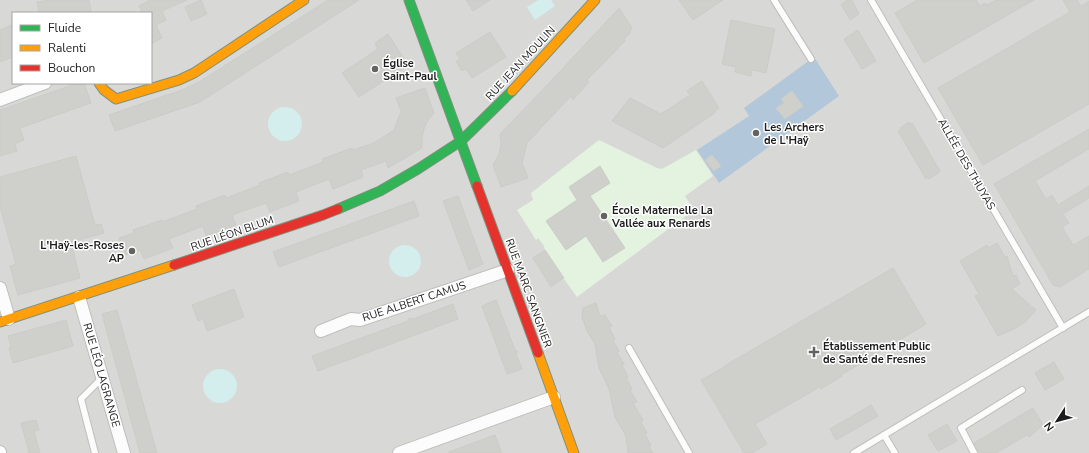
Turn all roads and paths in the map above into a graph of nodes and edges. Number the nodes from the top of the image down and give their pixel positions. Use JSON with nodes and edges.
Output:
{"nodes":[{"id":1,"x":304,"y":0,"type":"edge"},
{"id":2,"x":409,"y":0,"type":"edge"},
{"id":3,"x":595,"y":0,"type":"edge"},
{"id":4,"x":774,"y":0,"type":"edge"},
{"id":5,"x":871,"y":0,"type":"edge"},
{"id":6,"x":811,"y":58,"type":"dead end"},
{"id":7,"x":42,"y":84,"type":"edge"},
{"id":8,"x":100,"y":84,"type":"edge"},
{"id":9,"x":0,"y":100,"type":"edge"},
{"id":10,"x":461,"y":141,"type":"junction"},
{"id":11,"x":508,"y":270,"type":"junction"},
{"id":12,"x":0,"y":288,"type":"edge"},
{"id":13,"x":80,"y":297,"type":"junction"},
{"id":14,"x":1089,"y":312,"type":"edge"},
{"id":15,"x":4,"y":320,"type":"edge"},
{"id":16,"x":1063,"y":328,"type":"junction"},
{"id":17,"x":321,"y":331,"type":"dead end"},
{"id":18,"x":629,"y":348,"type":"dead end"},
{"id":19,"x":102,"y":377,"type":"junction"},
{"id":20,"x":1022,"y":390,"type":"dead end"},
{"id":21,"x":554,"y":397,"type":"junction"},
{"id":22,"x":884,"y":435,"type":"junction"},
{"id":23,"x":95,"y":453,"type":"edge"},
{"id":24,"x":124,"y":453,"type":"edge"},
{"id":25,"x":399,"y":453,"type":"edge"},
{"id":26,"x":574,"y":453,"type":"edge"},
{"id":27,"x":689,"y":453,"type":"edge"},
{"id":28,"x":856,"y":453,"type":"edge"},
{"id":29,"x":894,"y":453,"type":"edge"},
{"id":30,"x":974,"y":453,"type":"edge"}],
"edges":[{"from":1,"to":8,"type":"street"},
{"from":2,"to":10,"type":"street","name":"RUE MARC SANGNIER"},
{"from":3,"to":10,"type":"street","name":"RUE JEAN MOULIN"},
{"from":4,"to":6,"type":"lane"},
{"from":5,"to":16,"type":"lane","name":"ALLÉE DES THUYAS"},
{"from":7,"to":9,"type":"street"},
{"from":10,"to":11,"type":"street","name":"RUE MARC SANGNIER"},
{"from":10,"to":13,"type":"street","name":"RUE LÉON BLUM"},
{"from":11,"to":17,"type":"street","name":"RUE ALBERT CAMUS"},
{"from":11,"to":21,"type":"street","name":"RUE MARC SANGNIER"},
{"from":12,"to":15,"type":"street"},
{"from":13,"to":15,"type":"street","name":"RUE LÉON BLUM"},
{"from":13,"to":19,"type":"street","name":"RUE LÉO LAGRANGE"},
{"from":14,"to":16,"type":"lane"},
{"from":16,"to":22,"type":"lane"},
{"from":18,"to":27,"type":"lane"},
{"from":19,"to":23,"type":"lane"},
{"from":19,"to":24,"type":"street","name":"RUE LÉO LAGRANGE"},
{"from":20,"to":30,"type":"lane"},
{"from":21,"to":25,"type":"street"},
{"from":21,"to":26,"type":"street","name":"RUE MARC SANGNIER"},
{"from":22,"to":28,"type":"lane"},
{"from":22,"to":29,"type":"lane"}]}
